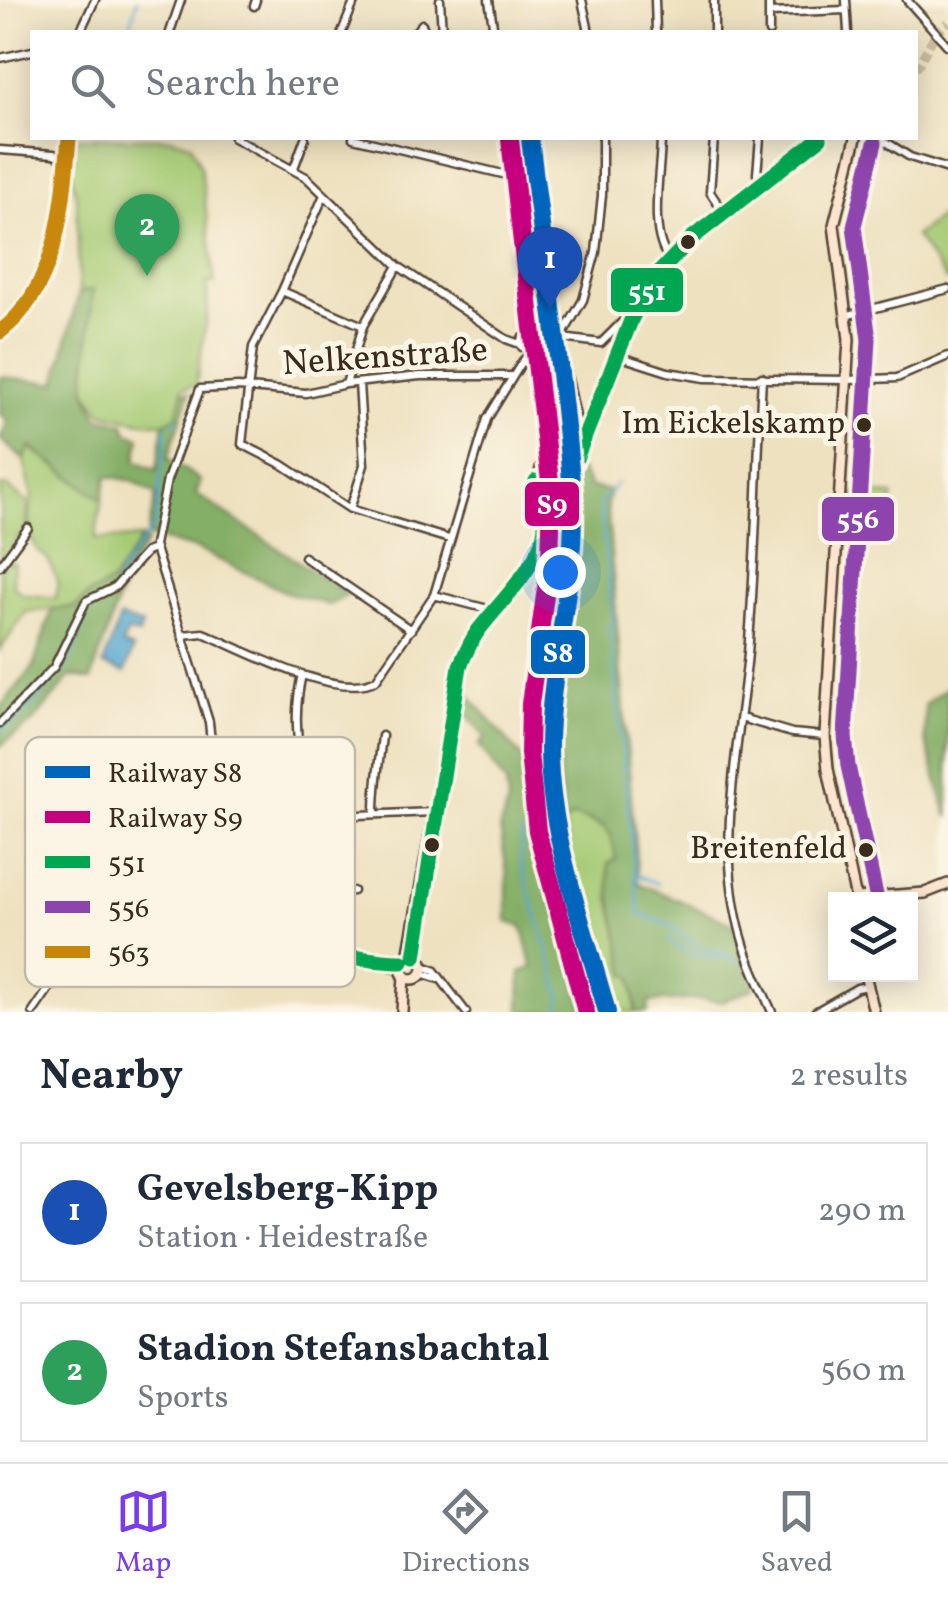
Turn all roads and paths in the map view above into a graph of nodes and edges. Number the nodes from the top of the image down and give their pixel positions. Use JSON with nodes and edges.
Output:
{"nodes":[{"id":1,"x":94,"y":0,"type":"edge"},
{"id":2,"x":181,"y":0,"type":"edge"},
{"id":3,"x":354,"y":0,"type":"edge"},
{"id":4,"x":440,"y":0,"type":"edge"},
{"id":5,"x":489,"y":0,"type":"edge"},
{"id":6,"x":582,"y":0,"type":"edge"},
{"id":7,"x":656,"y":0,"type":"edge"},
{"id":8,"x":714,"y":0,"type":"edge"},
{"id":9,"x":769,"y":0,"type":"edge"},
{"id":10,"x":846,"y":0,"type":"edge"},
{"id":11,"x":907,"y":0,"type":"edge"},
{"id":12,"x":846,"y":10,"type":"junction"},
{"id":13,"x":770,"y":12,"type":"junction"},
{"id":14,"x":81,"y":30,"type":"edge"},
{"id":15,"x":171,"y":30,"type":"edge"},
{"id":16,"x":343,"y":30,"type":"edge"},
{"id":17,"x":442,"y":30,"type":"edge"},
{"id":18,"x":494,"y":30,"type":"edge"},
{"id":19,"x":589,"y":30,"type":"edge"},
{"id":20,"x":656,"y":30,"type":"edge"},
{"id":21,"x":714,"y":30,"type":"edge"},
{"id":22,"x":769,"y":30,"type":"edge"},
{"id":23,"x":848,"y":30,"type":"edge"},
{"id":24,"x":948,"y":46,"type":"edge"},
{"id":25,"x":30,"y":52,"type":"edge"},
{"id":26,"x":0,"y":58,"type":"edge"},
{"id":27,"x":69,"y":140,"type":"edge"},
{"id":28,"x":238,"y":140,"type":"edge"},
{"id":29,"x":304,"y":140,"type":"edge"},
{"id":30,"x":361,"y":140,"type":"edge"},
{"id":31,"x":507,"y":140,"type":"edge"},
{"id":32,"x":602,"y":140,"type":"edge"},
{"id":33,"x":661,"y":140,"type":"edge"},
{"id":34,"x":714,"y":140,"type":"edge"},
{"id":35,"x":760,"y":140,"type":"edge"},
{"id":36,"x":817,"y":140,"type":"edge"},
{"id":37,"x":856,"y":140,"type":"edge"},
{"id":38,"x":883,"y":140,"type":"edge"},
{"id":39,"x":0,"y":150,"type":"edge"},
{"id":40,"x":67,"y":160,"type":"junction"},
{"id":41,"x":294,"y":168,"type":"junction"},
{"id":42,"x":948,"y":169,"type":"edge"},
{"id":43,"x":511,"y":176,"type":"junction"},
{"id":44,"x":761,"y":185,"type":"junction"},
{"id":45,"x":324,"y":194,"type":"junction"},
{"id":46,"x":724,"y":213,"type":"junction"},
{"id":47,"x":670,"y":260,"type":"junction"},
{"id":48,"x":398,"y":266,"type":"junction"},
{"id":49,"x":948,"y":289,"type":"edge"},
{"id":50,"x":282,"y":292,"type":"junction"},
{"id":51,"x":533,"y":306,"type":"junction"},
{"id":52,"x":846,"y":316,"type":"junction"},
{"id":53,"x":632,"y":318,"type":"junction"},
{"id":54,"x":363,"y":326,"type":"junction"},
{"id":55,"x":0,"y":332,"type":"edge"},
{"id":56,"x":500,"y":334,"type":"junction"},
{"id":57,"x":525,"y":334,"type":"junction"},
{"id":58,"x":539,"y":334,"type":"junction"},
{"id":59,"x":562,"y":338,"type":"junction"},
{"id":60,"x":521,"y":346,"type":"junction"},
{"id":61,"x":535,"y":352,"type":"junction"},
{"id":62,"x":618,"y":356,"type":"junction"},
{"id":63,"x":948,"y":356,"type":"edge"},
{"id":64,"x":522,"y":362,"type":"junction"},
{"id":65,"x":512,"y":376,"type":"junction"},
{"id":66,"x":762,"y":377,"type":"junction"},
{"id":67,"x":848,"y":380,"type":"junction"},
{"id":68,"x":359,"y":382,"type":"junction"},
{"id":69,"x":346,"y":384,"type":"junction"},
{"id":70,"x":248,"y":388,"type":"junction"},
{"id":71,"x":582,"y":446,"type":"junction"},
{"id":72,"x":545,"y":480,"type":"junction"},
{"id":73,"x":564,"y":480,"type":"junction"},
{"id":74,"x":548,"y":499,"type":"junction"},
{"id":75,"x":350,"y":508,"type":"junction"},
{"id":76,"x":28,"y":528,"type":"dead end"},
{"id":77,"x":449,"y":539,"type":"junction"},
{"id":78,"x":154,"y":549,"type":"junction"},
{"id":79,"x":304,"y":558,"type":"dead end"},
{"id":80,"x":0,"y":566,"type":"edge"},
{"id":81,"x":434,"y":595,"type":"junction"},
{"id":82,"x":492,"y":614,"type":"junction"},
{"id":83,"x":411,"y":630,"type":"junction"},
{"id":84,"x":182,"y":635,"type":"junction"},
{"id":85,"x":302,"y":674,"type":"junction"},
{"id":86,"x":740,"y":718,"type":"junction"},
{"id":87,"x":0,"y":723,"type":"edge"},
{"id":88,"x":382,"y":736,"type":"dead end"},
{"id":89,"x":825,"y":736,"type":"junction"},
{"id":90,"x":211,"y":737,"type":"edge"},
{"id":91,"x":295,"y":737,"type":"edge"},
{"id":92,"x":375,"y":812,"type":"junction"},
{"id":93,"x":436,"y":812,"type":"junction"},
{"id":94,"x":355,"y":813,"type":"edge"},
{"id":95,"x":948,"y":884,"type":"edge"},
{"id":96,"x":854,"y":892,"type":"edge"},
{"id":97,"x":918,"y":894,"type":"edge"},
{"id":98,"x":355,"y":960,"type":"edge"},
{"id":99,"x":411,"y":967,"type":"junction"},
{"id":100,"x":868,"y":982,"type":"edge"},
{"id":101,"x":50,"y":987,"type":"edge"},
{"id":102,"x":33,"y":1012,"type":"edge"},
{"id":103,"x":403,"y":1012,"type":"edge"},
{"id":104,"x":466,"y":1012,"type":"edge"},
{"id":105,"x":772,"y":1012,"type":"edge"},
{"id":106,"x":815,"y":1012,"type":"edge"},
{"id":107,"x":874,"y":1012,"type":"edge"}],
"edges":[{"from":1,"to":14,"type":"street"},
{"from":2,"to":15,"type":"street"},
{"from":3,"to":16,"type":"street"},
{"from":4,"to":17,"type":"street"},
{"from":5,"to":18,"type":"street"},
{"from":6,"to":19,"type":"street"},
{"from":7,"to":20,"type":"street"},
{"from":8,"to":21,"type":"street"},
{"from":9,"to":13,"type":"street"},
{"from":10,"to":12,"type":"street"},
{"from":11,"to":24,"type":"street"},
{"from":12,"to":13,"type":"street"},
{"from":12,"to":23,"type":"street"},
{"from":13,"to":22,"type":"street"},
{"from":25,"to":26,"type":"street"},
{"from":27,"to":40,"type":"street"},
{"from":28,"to":41,"type":"street"},
{"from":29,"to":41,"type":"street"},
{"from":30,"to":43,"type":"street"},
{"from":31,"to":43,"type":"street"},
{"from":32,"to":59,"type":"street"},
{"from":33,"to":47,"type":"street"},
{"from":34,"to":46,"type":"street"},
{"from":35,"to":44,"type":"street"},
{"from":36,"to":44,"type":"main road"},
{"from":37,"to":52,"type":"main road"},
{"from":38,"to":42,"type":"street"},
{"from":39,"to":40,"type":"street"},
{"from":40,"to":55,"type":"street"},
{"from":41,"to":45,"type":"street"},
{"from":43,"to":51,"type":"street"},
{"from":44,"to":46,"type":"main road"},
{"from":45,"to":48,"type":"street"},
{"from":45,"to":50,"type":"street"},
{"from":46,"to":47,"type":"main road"},
{"from":47,"to":53,"type":"main road"},
{"from":48,"to":54,"type":"street"},
{"from":48,"to":56,"type":"street"},
{"from":49,"to":52,"type":"street"},
{"from":50,"to":54,"type":"street"},
{"from":50,"to":70,"type":"street"},
{"from":51,"to":57,"type":"street"},
{"from":51,"to":58,"type":"street"},
{"from":52,"to":67,"type":"main road"},
{"from":53,"to":59,"type":"street"},
{"from":53,"to":62,"type":"main road"},
{"from":54,"to":69,"type":"street"},
{"from":56,"to":57,"type":"street"},
{"from":56,"to":60,"type":"street"},
{"from":57,"to":58,"type":"street"},
{"from":57,"to":60,"type":"street"},
{"from":58,"to":61,"type":"street"},
{"from":59,"to":71,"type":"street"},
{"from":60,"to":61,"type":"street"},
{"from":60,"to":64,"type":"street"},
{"from":61,"to":64,"type":"street"},
{"from":61,"to":72,"type":"street"},
{"from":62,"to":66,"type":"street"},
{"from":62,"to":71,"type":"main road"},
{"from":63,"to":67,"type":"street"},
{"from":64,"to":65,"type":"street"},
{"from":65,"to":68,"type":"street","name":"Nelkenstraße"},
{"from":65,"to":77,"type":"street"},
{"from":66,"to":67,"type":"street"},
{"from":66,"to":86,"type":"street"},
{"from":67,"to":89,"type":"main road"},
{"from":68,"to":69,"type":"street","name":"Nelkenstraße"},
{"from":68,"to":75,"type":"street"},
{"from":69,"to":70,"type":"street","name":"Nelkenstraße"},
{"from":70,"to":75,"type":"street"},
{"from":70,"to":78,"type":"street","name":"Nelkenstraße"},
{"from":71,"to":73,"type":"main road"},
{"from":72,"to":73,"type":"main road"},
{"from":72,"to":74,"type":"main road"},
{"from":72,"to":74,"type":"main road"},
{"from":73,"to":74,"type":"main road"},
{"from":74,"to":82,"type":"main road"},
{"from":75,"to":77,"type":"street"},
{"from":76,"to":80,"type":"street"},
{"from":77,"to":81,"type":"street"},
{"from":78,"to":84,"type":"street"},
{"from":78,"to":87,"type":"street"},
{"from":79,"to":83,"type":"street"},
{"from":81,"to":82,"type":"street"},
{"from":81,"to":83,"type":"street"},
{"from":82,"to":93,"type":"main road"},
{"from":83,"to":85,"type":"street"},
{"from":84,"to":85,"type":"street"},
{"from":84,"to":90,"type":"street"},
{"from":85,"to":91,"type":"street"},
{"from":86,"to":89,"type":"street"},
{"from":86,"to":105,"type":"street"},
{"from":88,"to":92,"type":"street"},
{"from":89,"to":96,"type":"main road"},
{"from":92,"to":93,"type":"street"},
{"from":92,"to":94,"type":"street"},
{"from":93,"to":99,"type":"main road"},
{"from":95,"to":97,"type":"main road"},
{"from":98,"to":99,"type":"street"},
{"from":99,"to":103,"type":"main road"},
{"from":99,"to":104,"type":"street"},
{"from":100,"to":106,"type":"street"},
{"from":100,"to":107,"type":"main road"},
{"from":101,"to":102,"type":"street"}]}
